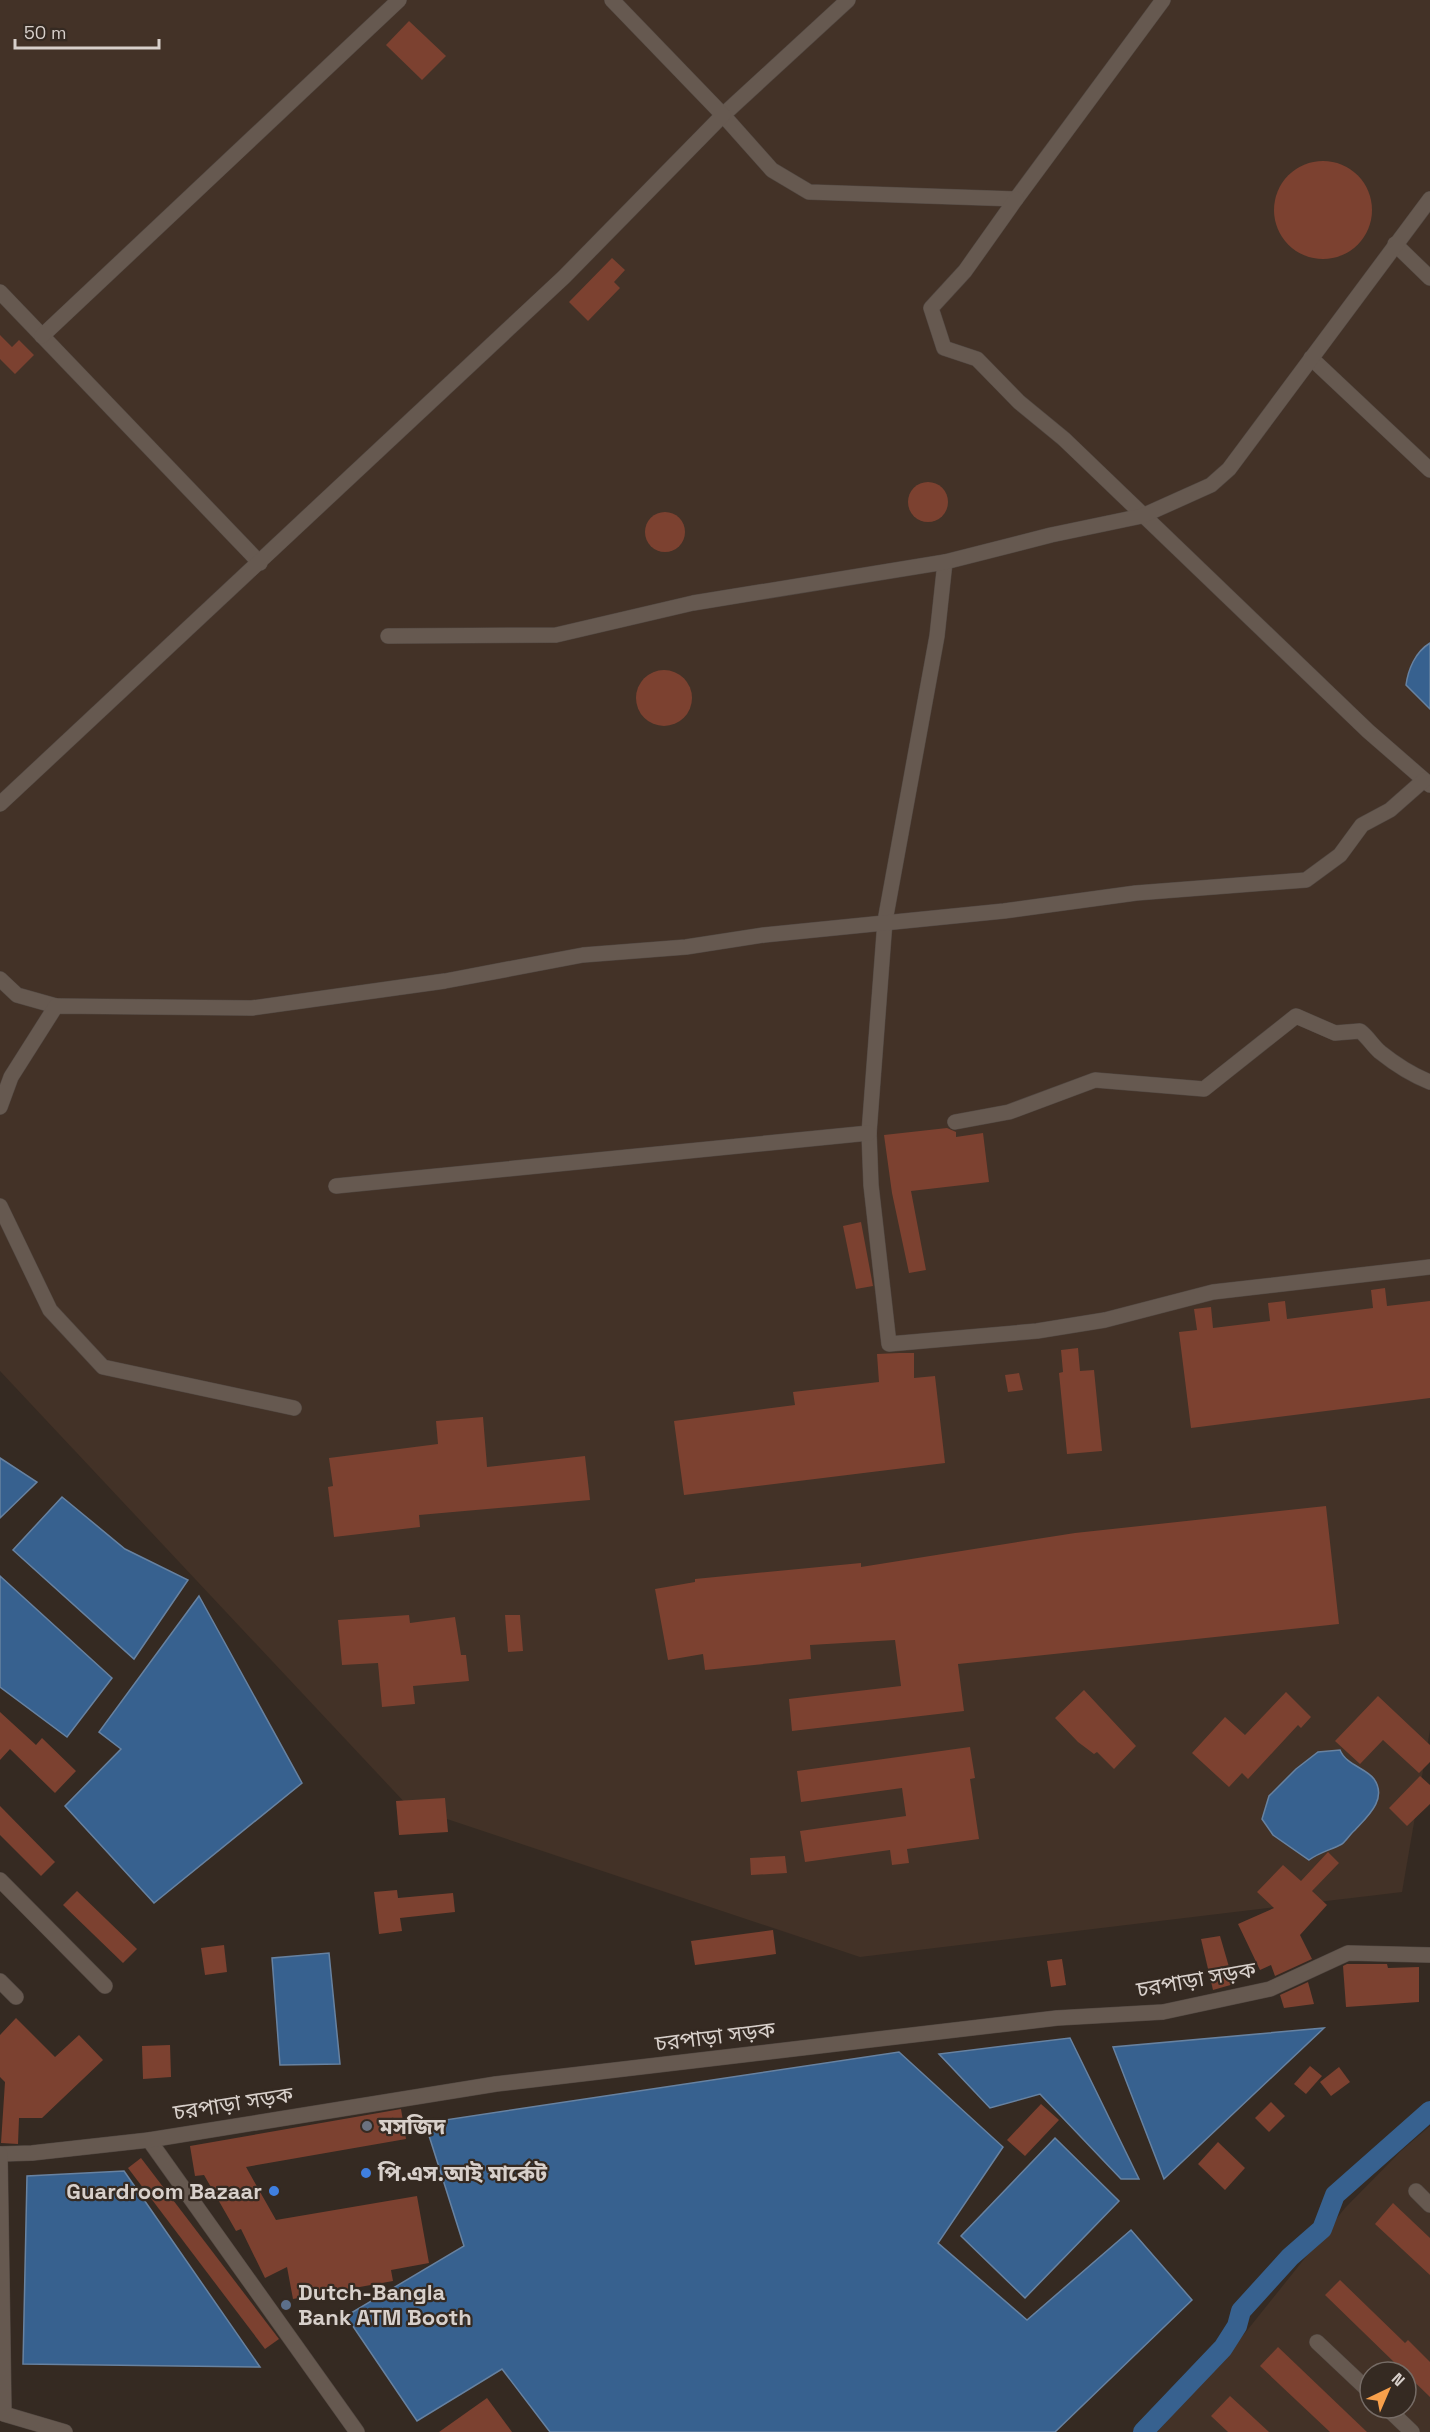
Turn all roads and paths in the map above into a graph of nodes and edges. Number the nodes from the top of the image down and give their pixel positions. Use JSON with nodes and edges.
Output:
{"nodes":[{"id":1,"x":399,"y":0,"type":"edge"},
{"id":2,"x":612,"y":0,"type":"edge"},
{"id":3,"x":848,"y":0,"type":"edge"},
{"id":4,"x":1163,"y":0,"type":"edge"},
{"id":5,"x":723,"y":115,"type":"junction"},
{"id":6,"x":1016,"y":199,"type":"junction"},
{"id":7,"x":1430,"y":200,"type":"edge"},
{"id":8,"x":1395,"y":244,"type":"junction"},
{"id":9,"x":1430,"y":278,"type":"edge"},
{"id":10,"x":0,"y":292,"type":"edge"},
{"id":11,"x":42,"y":336,"type":"junction"},
{"id":12,"x":1311,"y":358,"type":"junction"},
{"id":13,"x":1430,"y":470,"type":"edge"},
{"id":14,"x":1142,"y":516,"type":"junction"},
{"id":15,"x":945,"y":562,"type":"junction"},
{"id":16,"x":260,"y":563,"type":"junction"},
{"id":17,"x":388,"y":636,"type":"dead end"},
{"id":18,"x":1427,"y":783,"type":"edge"},
{"id":19,"x":0,"y":804,"type":"edge"},
{"id":20,"x":885,"y":921,"type":"junction"},
{"id":21,"x":0,"y":979,"type":"edge"},
{"id":22,"x":56,"y":1006,"type":"junction"},
{"id":23,"x":1430,"y":1082,"type":"edge"},
{"id":24,"x":0,"y":1107,"type":"edge"},
{"id":25,"x":955,"y":1122,"type":"dead end"},
{"id":26,"x":869,"y":1133,"type":"junction"},
{"id":27,"x":336,"y":1186,"type":"dead end"},
{"id":28,"x":0,"y":1206,"type":"edge"},
{"id":29,"x":1430,"y":1267,"type":"edge"},
{"id":30,"x":294,"y":1407,"type":"dead end"},
{"id":31,"x":0,"y":1880,"type":"edge"},
{"id":32,"x":1430,"y":1955,"type":"edge"},
{"id":33,"x":0,"y":1981,"type":"edge"},
{"id":34,"x":105,"y":1986,"type":"dead end"},
{"id":35,"x":16,"y":1997,"type":"dead end"},
{"id":36,"x":149,"y":2140,"type":"junction"},
{"id":37,"x":0,"y":2154,"type":"edge"},
{"id":38,"x":1416,"y":2191,"type":"dead end"},
{"id":39,"x":1430,"y":2205,"type":"edge"},
{"id":40,"x":1317,"y":2342,"type":"dead end"},
{"id":41,"x":2,"y":2368,"type":"edge"},
{"id":42,"x":1358,"y":2381,"type":"edge"},
{"id":43,"x":1400,"y":2420,"type":"edge"},
{"id":44,"x":65,"y":2432,"type":"edge"},
{"id":45,"x":357,"y":2432,"type":"edge"},
{"id":46,"x":1412,"y":2432,"type":"edge"}],
"edges":[{"from":1,"to":11,"type":"street"},
{"from":2,"to":5,"type":"street"},
{"from":3,"to":5,"type":"street"},
{"from":4,"to":6,"type":"street"},
{"from":5,"to":6,"type":"street"},
{"from":5,"to":16,"type":"street"},
{"from":6,"to":14,"type":"street"},
{"from":7,"to":8,"type":"street"},
{"from":8,"to":9,"type":"street"},
{"from":8,"to":12,"type":"street"},
{"from":10,"to":11,"type":"street"},
{"from":11,"to":16,"type":"street"},
{"from":12,"to":13,"type":"street"},
{"from":12,"to":14,"type":"street"},
{"from":14,"to":15,"type":"street"},
{"from":14,"to":18,"type":"street"},
{"from":15,"to":17,"type":"street"},
{"from":15,"to":20,"type":"street"},
{"from":16,"to":19,"type":"street"},
{"from":18,"to":20,"type":"street"},
{"from":20,"to":22,"type":"street"},
{"from":20,"to":26,"type":"street"},
{"from":21,"to":22,"type":"street"},
{"from":22,"to":24,"type":"street"},
{"from":23,"to":25,"type":"street"},
{"from":26,"to":27,"type":"street"},
{"from":26,"to":29,"type":"street"},
{"from":28,"to":30,"type":"street"},
{"from":31,"to":34,"type":"street"},
{"from":32,"to":36,"type":"street","name":"চরপাড়া সড়ক"},
{"from":33,"to":35,"type":"street"},
{"from":36,"to":37,"type":"street","name":"চরপাড়া সড়ক"},
{"from":36,"to":45,"type":"street"},
{"from":37,"to":41,"type":"street"},
{"from":38,"to":39,"type":"street"},
{"from":40,"to":42,"type":"street"},
{"from":41,"to":44,"type":"street"},
{"from":43,"to":46,"type":"street"}]}
